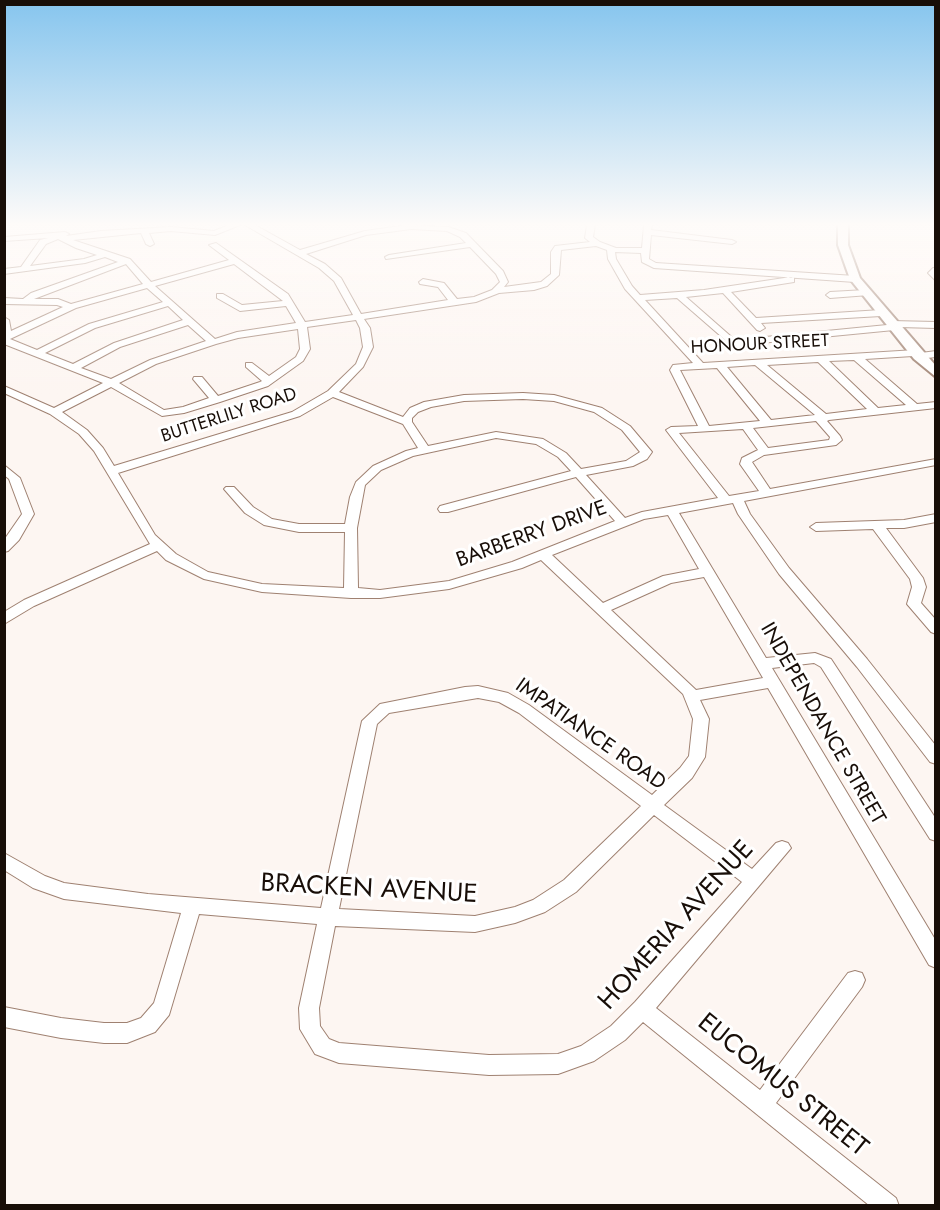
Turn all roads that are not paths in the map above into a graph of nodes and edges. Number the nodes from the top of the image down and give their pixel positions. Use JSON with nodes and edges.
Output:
{"nodes":[{"id":1,"x":74,"y":281,"type":"edge"},
{"id":2,"x":75,"y":281,"type":"edge"},
{"id":3,"x":147,"y":281,"type":"edge"},
{"id":4,"x":163,"y":281,"type":"edge"},
{"id":5,"x":265,"y":281,"type":"edge"},
{"id":6,"x":339,"y":281,"type":"edge"},
{"id":7,"x":503,"y":281,"type":"edge"},
{"id":8,"x":547,"y":281,"type":"edge"},
{"id":9,"x":625,"y":281,"type":"edge"},
{"id":10,"x":787,"y":281,"type":"edge"},
{"id":11,"x":857,"y":281,"type":"edge"},
{"id":12,"x":423,"y":282,"type":"dead end"},
{"id":13,"x":150,"y":285,"type":"junction"},
{"id":14,"x":498,"y":290,"type":"junction"},
{"id":15,"x":725,"y":290,"type":"junction"},
{"id":16,"x":866,"y":293,"type":"junction"},
{"id":17,"x":679,"y":295,"type":"junction"},
{"id":18,"x":830,"y":295,"type":"dead end"},
{"id":19,"x":220,"y":296,"type":"dead end"},
{"id":20,"x":639,"y":298,"type":"junction"},
{"id":21,"x":95,"y":300,"type":"junction"},
{"id":22,"x":4,"y":301,"type":"edge"},
{"id":23,"x":24,"y":302,"type":"junction"},
{"id":24,"x":454,"y":302,"type":"junction"},
{"id":25,"x":170,"y":303,"type":"junction"},
{"id":26,"x":290,"y":303,"type":"junction"},
{"id":27,"x":71,"y":307,"type":"junction"},
{"id":28,"x":882,"y":313,"type":"junction"},
{"id":29,"x":360,"y":316,"type":"junction"},
{"id":30,"x":4,"y":320,"type":"edge"},
{"id":31,"x":191,"y":321,"type":"junction"},
{"id":32,"x":754,"y":321,"type":"junction"},
{"id":33,"x":302,"y":325,"type":"junction"},
{"id":34,"x":936,"y":325,"type":"edge"},
{"id":35,"x":893,"y":326,"type":"junction"},
{"id":36,"x":6,"y":338,"type":"edge"},
{"id":37,"x":770,"y":339,"type":"junction"},
{"id":38,"x":213,"y":342,"type":"junction"},
{"id":39,"x":733,"y":343,"type":"junction"},
{"id":40,"x":38,"y":353,"type":"junction"},
{"id":41,"x":936,"y":354,"type":"edge"},
{"id":42,"x":917,"y":355,"type":"junction"},
{"id":43,"x":857,"y":357,"type":"junction"},
{"id":44,"x":821,"y":359,"type":"junction"},
{"id":45,"x":754,"y":361,"type":"junction"},
{"id":46,"x":718,"y":363,"type":"junction"},
{"id":47,"x":699,"y":364,"type":"junction"},
{"id":48,"x":249,"y":365,"type":"dead end"},
{"id":49,"x":73,"y":368,"type":"junction"},
{"id":50,"x":936,"y":373,"type":"edge"},
{"id":51,"x":198,"y":379,"type":"dead end"},
{"id":52,"x":269,"y":381,"type":"junction"},
{"id":53,"x":111,"y":383,"type":"junction"},
{"id":54,"x":4,"y":389,"type":"edge"},
{"id":55,"x":332,"y":393,"type":"junction"},
{"id":56,"x":216,"y":400,"type":"junction"},
{"id":57,"x":936,"y":405,"type":"edge"},
{"id":58,"x":915,"y":408,"type":"junction"},
{"id":59,"x":54,"y":412,"type":"junction"},
{"id":60,"x":877,"y":413,"type":"junction"},
{"id":61,"x":822,"y":418,"type":"junction"},
{"id":62,"x":407,"y":422,"type":"junction"},
{"id":63,"x":768,"y":423,"type":"junction"},
{"id":64,"x":746,"y":426,"type":"junction"},
{"id":65,"x":705,"y":429,"type":"junction"},
{"id":66,"x":425,"y":450,"type":"junction"},
{"id":67,"x":765,"y":452,"type":"junction"},
{"id":68,"x":936,"y":462,"type":"edge"},
{"id":69,"x":4,"y":468,"type":"edge"},
{"id":70,"x":111,"y":471,"type":"junction"},
{"id":71,"x":578,"y":473,"type":"junction"},
{"id":72,"x":230,"y":489,"type":"dead end"},
{"id":73,"x":766,"y":492,"type":"junction"},
{"id":74,"x":732,"y":499,"type":"junction"},
{"id":75,"x":444,"y":509,"type":"dead end"},
{"id":76,"x":671,"y":510,"type":"junction"},
{"id":77,"x":933,"y":521,"type":"edge"},
{"id":78,"x":622,"y":522,"type":"junction"},
{"id":79,"x":876,"y":525,"type":"junction"},
{"id":80,"x":816,"y":526,"type":"dead end"},
{"id":81,"x":351,"y":528,"type":"junction"},
{"id":82,"x":156,"y":546,"type":"junction"},
{"id":83,"x":4,"y":548,"type":"edge"},
{"id":84,"x":543,"y":554,"type":"junction"},
{"id":85,"x":709,"y":572,"type":"junction"},
{"id":86,"x":351,"y":594,"type":"junction"},
{"id":87,"x":604,"y":608,"type":"junction"},
{"id":88,"x":6,"y":614,"type":"edge"},
{"id":89,"x":936,"y":629,"type":"edge"},
{"id":90,"x":763,"y":664,"type":"junction"},
{"id":91,"x":773,"y":682,"type":"junction"},
{"id":92,"x":693,"y":696,"type":"junction"},
{"id":93,"x":936,"y":758,"type":"edge"},
{"id":94,"x":654,"y":806,"type":"junction"},
{"id":95,"x":936,"y":834,"type":"edge"},
{"id":96,"x":782,"y":848,"type":"dead end"},
{"id":97,"x":4,"y":860,"type":"edge"},
{"id":98,"x":753,"y":880,"type":"junction"},
{"id":99,"x":192,"y":906,"type":"junction"},
{"id":100,"x":328,"y":917,"type":"junction"},
{"id":101,"x":928,"y":932,"type":"edge"},
{"id":102,"x":936,"y":959,"type":"edge"},
{"id":103,"x":855,"y":980,"type":"dead end"},
{"id":104,"x":642,"y":1009,"type":"junction"},
{"id":105,"x":4,"y":1017,"type":"edge"},
{"id":106,"x":762,"y":1104,"type":"junction"},
{"id":107,"x":888,"y":1206,"type":"edge"}],
"edges":[{"from":1,"to":23,"type":"street"},
{"from":2,"to":21,"type":"street"},
{"from":3,"to":13,"type":"street"},
{"from":4,"to":13,"type":"street"},
{"from":5,"to":26,"type":"street"},
{"from":6,"to":29,"type":"street","name":"BUTTERLILY ROAD"},
{"from":7,"to":14,"type":"street"},
{"from":8,"to":14,"type":"street"},
{"from":9,"to":20,"type":"street"},
{"from":10,"to":15,"type":"street"},
{"from":11,"to":16,"type":"main road"},
{"from":12,"to":24,"type":"street"},
{"from":13,"to":21,"type":"street"},
{"from":13,"to":25,"type":"street"},
{"from":14,"to":24,"type":"street"},
{"from":15,"to":17,"type":"street"},
{"from":15,"to":32,"type":"street"},
{"from":16,"to":18,"type":"street"},
{"from":16,"to":28,"type":"main road"},
{"from":17,"to":20,"type":"street"},
{"from":17,"to":39,"type":"street"},
{"from":19,"to":26,"type":"street"},
{"from":20,"to":47,"type":"street"},
{"from":21,"to":27,"type":"street"},
{"from":22,"to":23,"type":"street"},
{"from":23,"to":27,"type":"street"},
{"from":24,"to":29,"type":"street"},
{"from":25,"to":31,"type":"street"},
{"from":25,"to":40,"type":"street"},
{"from":26,"to":33,"type":"street"},
{"from":27,"to":36,"type":"street"},
{"from":28,"to":32,"type":"street"},
{"from":28,"to":35,"type":"main road"},
{"from":29,"to":33,"type":"street"},
{"from":29,"to":55,"type":"street","name":"BUTTERLILY ROAD"},
{"from":30,"to":36,"type":"street"},
{"from":31,"to":38,"type":"street"},
{"from":31,"to":49,"type":"street"},
{"from":32,"to":37,"type":"street"},
{"from":33,"to":38,"type":"street"},
{"from":33,"to":52,"type":"street"},
{"from":34,"to":35,"type":"street"},
{"from":35,"to":37,"type":"street"},
{"from":35,"to":42,"type":"main road"},
{"from":36,"to":40,"type":"street"},
{"from":37,"to":39,"type":"street"},
{"from":38,"to":53,"type":"street"},
{"from":39,"to":45,"type":"street"},
{"from":40,"to":49,"type":"street"},
{"from":41,"to":42,"type":"street","name":"HONOUR STREET"},
{"from":42,"to":43,"type":"street","name":"HONOUR STREET"},
{"from":42,"to":50,"type":"main road"},
{"from":43,"to":44,"type":"street","name":"HONOUR STREET"},
{"from":43,"to":58,"type":"street"},
{"from":44,"to":45,"type":"street","name":"HONOUR STREET"},
{"from":44,"to":60,"type":"street"},
{"from":45,"to":46,"type":"street","name":"HONOUR STREET"},
{"from":45,"to":61,"type":"street"},
{"from":46,"to":47,"type":"street","name":"HONOUR STREET"},
{"from":46,"to":63,"type":"street"},
{"from":47,"to":65,"type":"street","name":"HONOUR STREET"},
{"from":48,"to":52,"type":"street"},
{"from":49,"to":53,"type":"street"},
{"from":51,"to":56,"type":"street"},
{"from":52,"to":56,"type":"street"},
{"from":53,"to":56,"type":"street"},
{"from":53,"to":59,"type":"street"},
{"from":54,"to":59,"type":"street","name":"BARBERRY DRIVE"},
{"from":55,"to":62,"type":"street"},
{"from":55,"to":70,"type":"street","name":"BUTTERLILY ROAD"},
{"from":57,"to":58,"type":"street"},
{"from":58,"to":60,"type":"street"},
{"from":59,"to":70,"type":"street","name":"BARBERRY DRIVE"},
{"from":60,"to":61,"type":"street"},
{"from":61,"to":63,"type":"street"},
{"from":61,"to":67,"type":"street"},
{"from":62,"to":66,"type":"street"},
{"from":62,"to":71,"type":"street"},
{"from":63,"to":64,"type":"street"},
{"from":64,"to":65,"type":"street"},
{"from":64,"to":67,"type":"street"},
{"from":65,"to":74,"type":"street"},
{"from":66,"to":71,"type":"street"},
{"from":66,"to":81,"type":"street"},
{"from":67,"to":73,"type":"street"},
{"from":68,"to":73,"type":"street","name":"BARBERRY DRIVE"},
{"from":69,"to":83,"type":"street"},
{"from":70,"to":82,"type":"street","name":"BARBERRY DRIVE"},
{"from":71,"to":75,"type":"street"},
{"from":71,"to":78,"type":"street"},
{"from":72,"to":81,"type":"street"},
{"from":73,"to":74,"type":"street","name":"BARBERRY DRIVE"},
{"from":74,"to":76,"type":"street","name":"BARBERRY DRIVE"},
{"from":74,"to":93,"type":"street"},
{"from":76,"to":78,"type":"street","name":"BARBERRY DRIVE"},
{"from":76,"to":85,"type":"street","name":"INDEPENDANCE STREET"},
{"from":77,"to":79,"type":"street"},
{"from":78,"to":84,"type":"street","name":"BARBERRY DRIVE"},
{"from":79,"to":80,"type":"street"},
{"from":79,"to":89,"type":"street"},
{"from":81,"to":86,"type":"street"},
{"from":82,"to":86,"type":"street","name":"BARBERRY DRIVE"},
{"from":82,"to":88,"type":"street"},
{"from":84,"to":86,"type":"street","name":"BARBERRY DRIVE"},
{"from":84,"to":87,"type":"street"},
{"from":85,"to":87,"type":"street"},
{"from":85,"to":90,"type":"street","name":"INDEPENDANCE STREET"},
{"from":87,"to":92,"type":"street"},
{"from":90,"to":91,"type":"street","name":"INDEPENDANCE STREET"},
{"from":90,"to":95,"type":"street"},
{"from":91,"to":92,"type":"street"},
{"from":91,"to":101,"type":"street","name":"INDEPENDANCE STREET"},
{"from":92,"to":94,"type":"street","name":"BRACKEN AVENUE"},
{"from":94,"to":98,"type":"street","name":"IMPATIANCE ROAD"},
{"from":94,"to":100,"type":"street","name":"BRACKEN AVENUE"},
{"from":94,"to":100,"type":"street","name":"IMPATIANCE ROAD"},
{"from":96,"to":98,"type":"street","name":"HOMERIA AVENUE"},
{"from":97,"to":99,"type":"street","name":"BRACKEN AVENUE"},
{"from":98,"to":104,"type":"street","name":"HOMERIA AVENUE"},
{"from":99,"to":100,"type":"street","name":"BRACKEN AVENUE"},
{"from":99,"to":105,"type":"street"},
{"from":100,"to":104,"type":"street","name":"HOMERIA AVENUE"},
{"from":101,"to":102,"type":"street","name":"INDEPENDANCE STREET"},
{"from":103,"to":106,"type":"street"},
{"from":104,"to":106,"type":"street","name":"EUCOMUS STREET"},
{"from":106,"to":107,"type":"street","name":"EUCOMUS STREET"}]}
